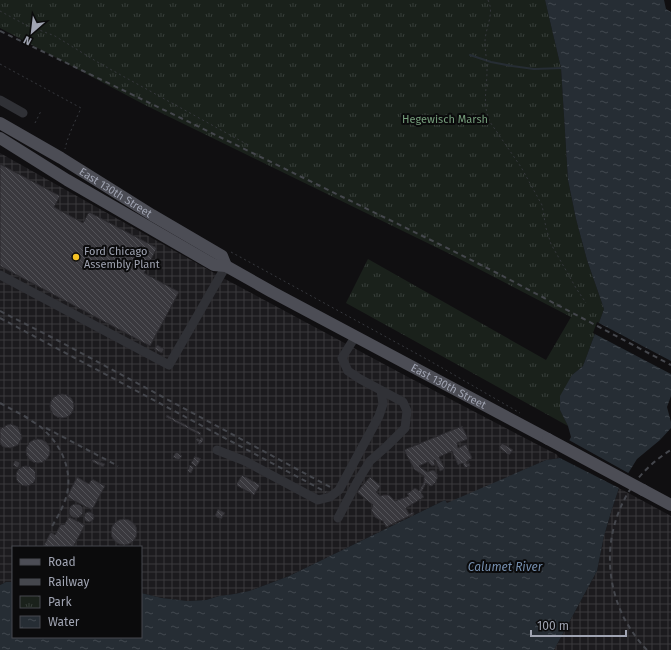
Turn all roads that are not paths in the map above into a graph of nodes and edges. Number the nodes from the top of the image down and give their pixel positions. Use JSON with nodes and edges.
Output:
{"nodes":[{"id":1,"x":0,"y":100,"type":"edge"},
{"id":2,"x":23,"y":113,"type":"dead end"},
{"id":3,"x":0,"y":123,"type":"edge"},
{"id":4,"x":0,"y":138,"type":"edge"},
{"id":5,"x":226,"y":266,"type":"junction"},
{"id":6,"x":0,"y":275,"type":"edge"},
{"id":7,"x":355,"y":337,"type":"junction"},
{"id":8,"x":381,"y":390,"type":"junction"},
{"id":9,"x":217,"y":450,"type":"dead end"},
{"id":10,"x":671,"y":506,"type":"edge"},
{"id":11,"x":338,"y":518,"type":"dead end"}],
"edges":[{"from":1,"to":2,"type":"lane"},
{"from":3,"to":5,"type":"main road","name":"East 130th Street"},
{"from":4,"to":5,"type":"main road","name":"East 130th Street"},
{"from":5,"to":6,"type":"lane"},
{"from":5,"to":7,"type":"main road","name":"East 130th Street"},
{"from":7,"to":8,"type":"lane"},
{"from":7,"to":10,"type":"main road","name":"East 130th Street","bridge":true},
{"from":8,"to":9,"type":"lane"},
{"from":8,"to":11,"type":"lane"}]}
